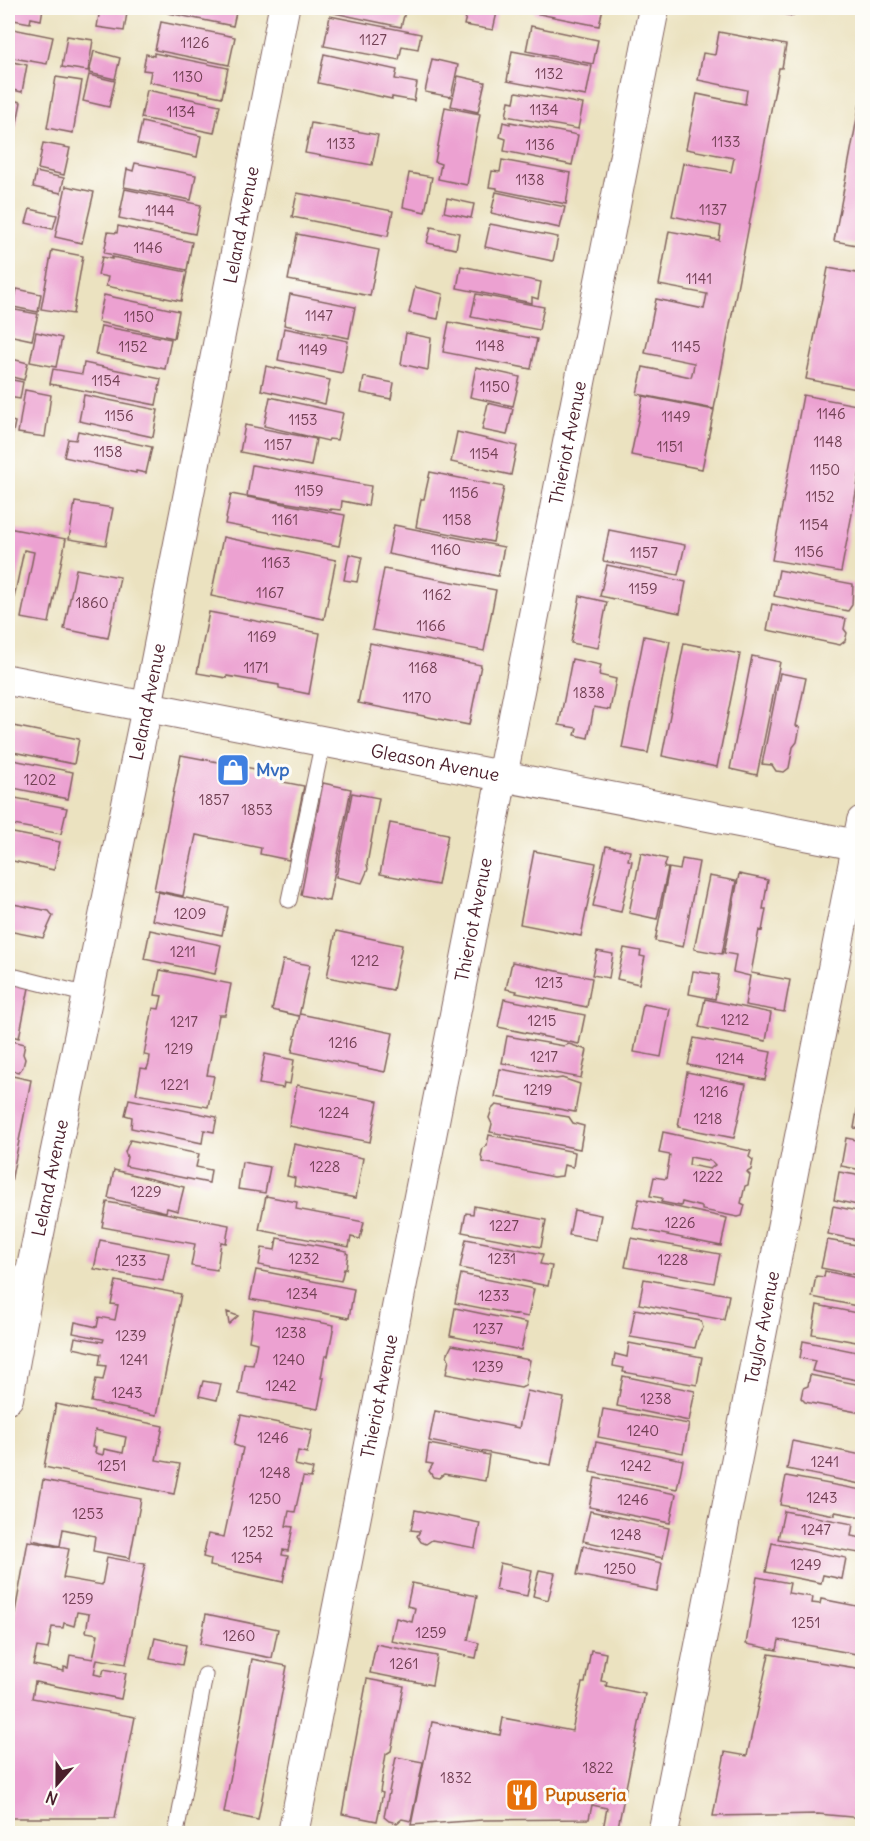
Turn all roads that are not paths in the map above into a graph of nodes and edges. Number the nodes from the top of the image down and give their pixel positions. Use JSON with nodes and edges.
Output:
{"nodes":[{"id":1,"x":284,"y":8,"type":"edge"},
{"id":2,"x":654,"y":8,"type":"edge"},
{"id":3,"x":8,"y":680,"type":"edge"},
{"id":4,"x":147,"y":707,"type":"junction"},
{"id":5,"x":323,"y":741,"type":"junction"},
{"id":6,"x":502,"y":776,"type":"junction"},
{"id":7,"x":861,"y":837,"type":"edge"},
{"id":8,"x":290,"y":900,"type":"dead end"},
{"id":9,"x":8,"y":975,"type":"edge"},
{"id":10,"x":88,"y":995,"type":"junction"},
{"id":11,"x":19,"y":1274,"type":"edge"},
{"id":12,"x":8,"y":1398,"type":"edge"},
{"id":13,"x":205,"y":1675,"type":"dead end"},
{"id":14,"x":176,"y":1833,"type":"edge"},
{"id":15,"x":293,"y":1833,"type":"edge"},
{"id":16,"x":663,"y":1833,"type":"edge"}],
"edges":[{"from":1,"to":4,"type":"street","name":"Leland Avenue"},
{"from":2,"to":6,"type":"street","name":"Thieriot Avenue"},
{"from":3,"to":4,"type":"street","name":"Gleason Avenue"},
{"from":4,"to":5,"type":"street","name":"Gleason Avenue"},
{"from":4,"to":10,"type":"street","name":"Leland Avenue"},
{"from":5,"to":6,"type":"street","name":"Gleason Avenue"},
{"from":5,"to":8,"type":"lane"},
{"from":6,"to":7,"type":"street","name":"Gleason Avenue"},
{"from":6,"to":15,"type":"street","name":"Thieriot Avenue"},
{"from":7,"to":16,"type":"street","name":"Taylor Avenue"},
{"from":9,"to":10,"type":"lane"},
{"from":10,"to":11,"type":"street","name":"Leland Avenue"},
{"from":11,"to":12,"type":"street","name":"Leland Avenue"},
{"from":13,"to":14,"type":"lane"}]}
